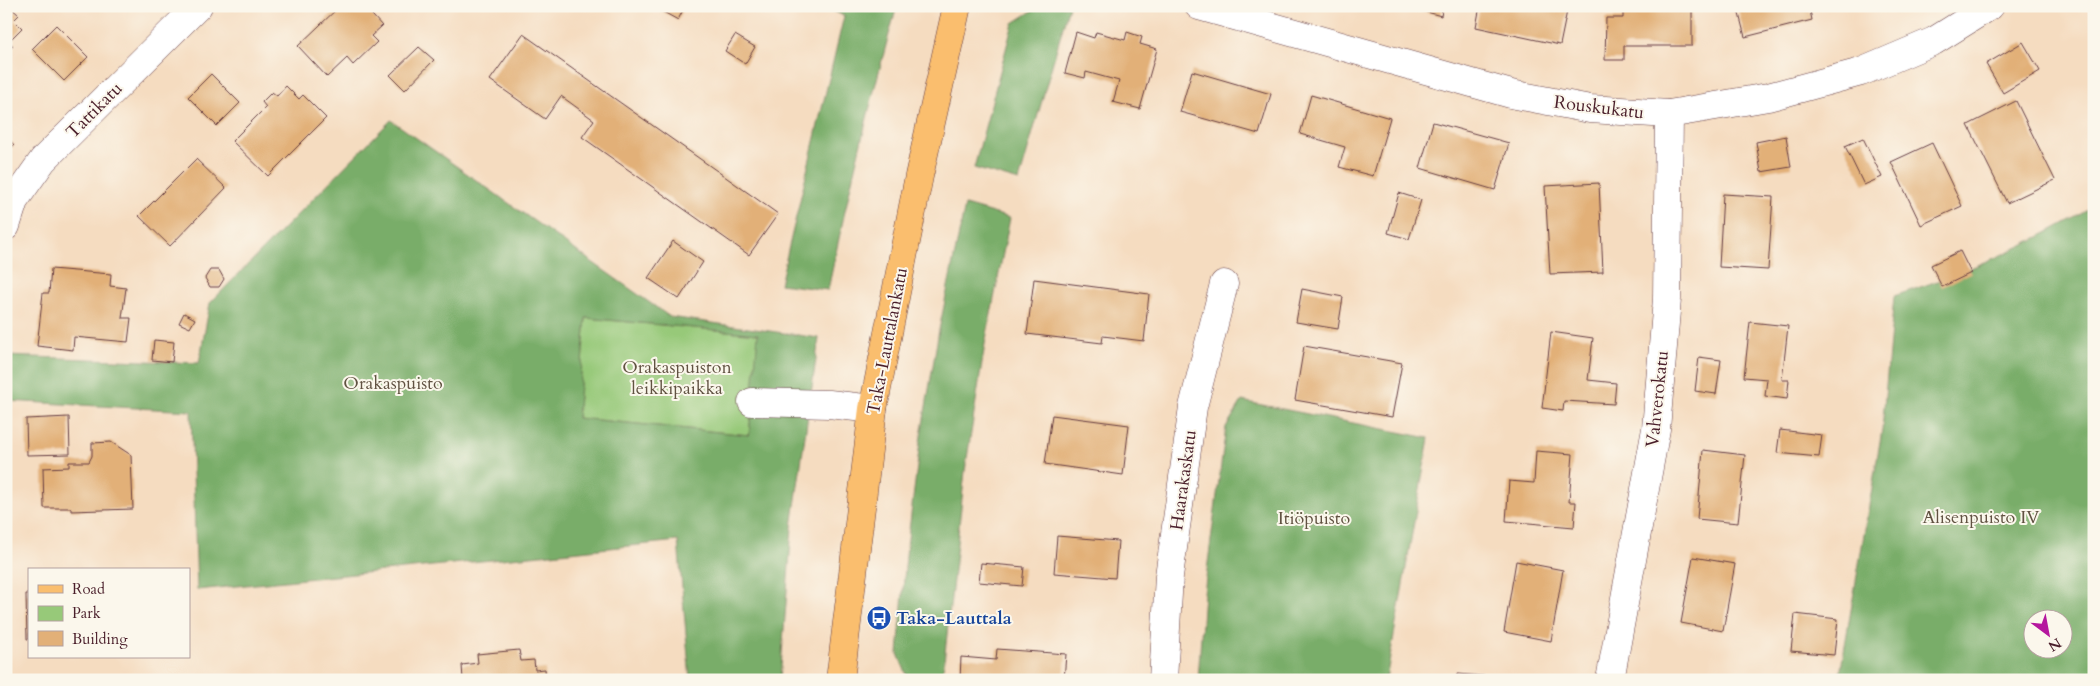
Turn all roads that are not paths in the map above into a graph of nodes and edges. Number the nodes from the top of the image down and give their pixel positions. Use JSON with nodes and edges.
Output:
{"nodes":[{"id":1,"x":198,"y":6,"type":"edge"},
{"id":2,"x":957,"y":6,"type":"edge"},
{"id":3,"x":1199,"y":6,"type":"edge"},
{"id":4,"x":1990,"y":6,"type":"edge"},
{"id":5,"x":1669,"y":114,"type":"junction"},
{"id":6,"x":6,"y":226,"type":"edge"},
{"id":7,"x":1224,"y":284,"type":"dead end"},
{"id":8,"x":752,"y":402,"type":"dead end"},
{"id":9,"x":873,"y":409,"type":"junction"},
{"id":10,"x":840,"y":680,"type":"edge"},
{"id":11,"x":1163,"y":680,"type":"edge"},
{"id":12,"x":1610,"y":680,"type":"edge"}],
"edges":[{"from":1,"to":6,"type":"street","name":"Tattikatu"},
{"from":2,"to":9,"type":"main road","name":"Taka-Lauttalankatu"},
{"from":3,"to":5,"type":"street","name":"Rouskukatu"},
{"from":4,"to":5,"type":"street","name":"Rouskukatu"},
{"from":5,"to":12,"type":"street","name":"Vahverokatu"},
{"from":7,"to":11,"type":"street","name":"Haarakaskatu"},
{"from":8,"to":9,"type":"street"},
{"from":9,"to":10,"type":"main road","name":"Taka-Lauttalankatu"}]}
